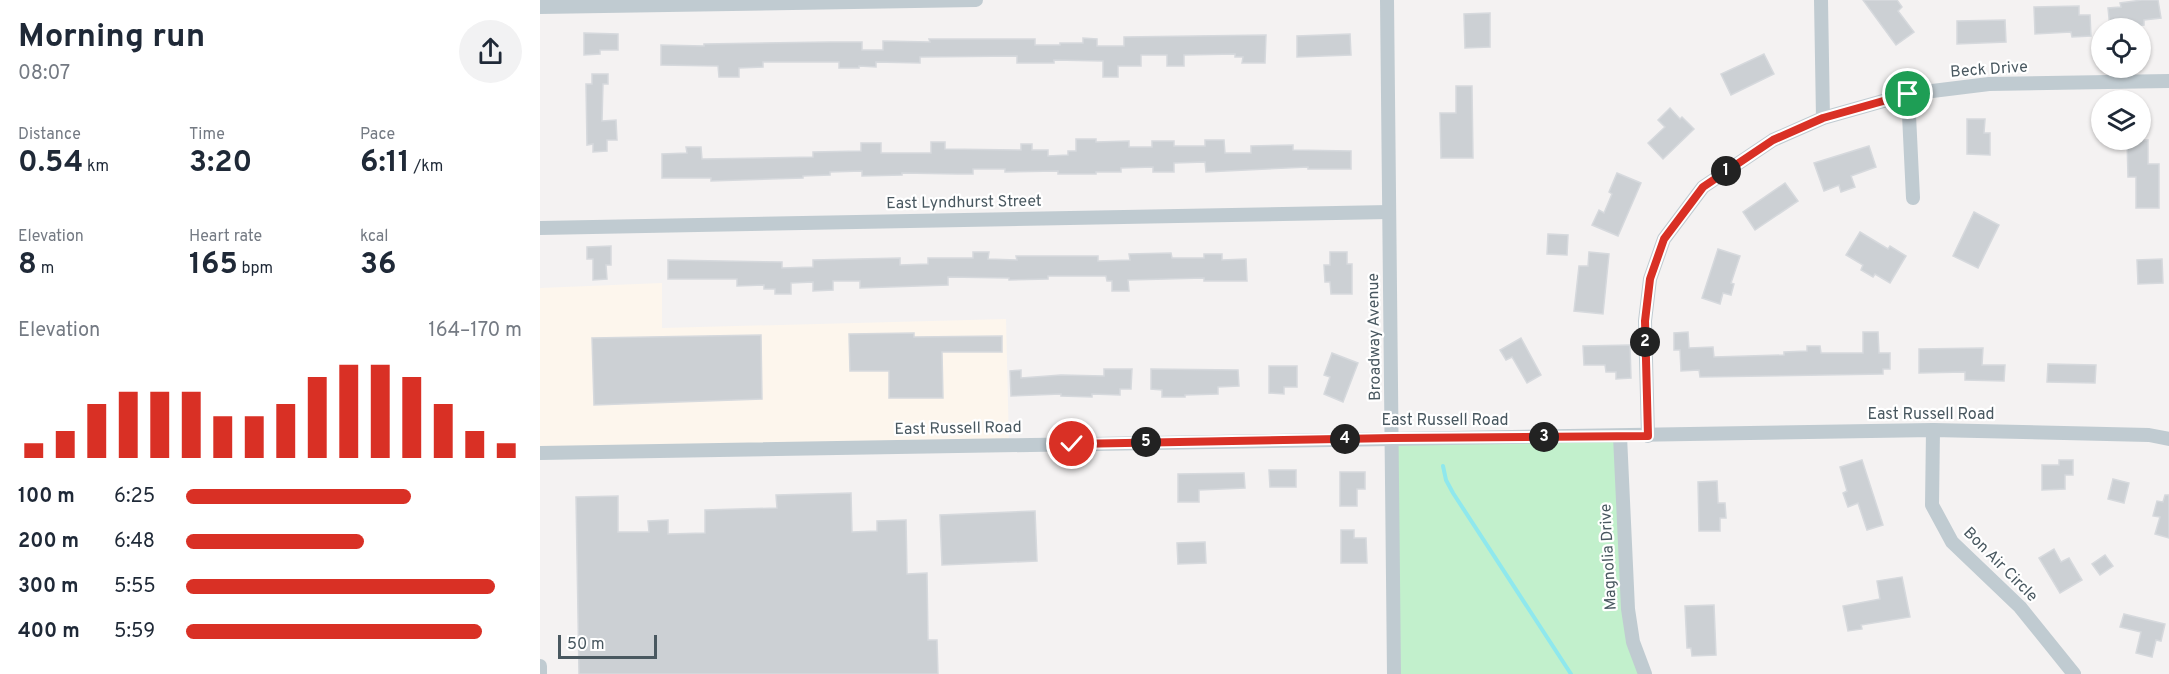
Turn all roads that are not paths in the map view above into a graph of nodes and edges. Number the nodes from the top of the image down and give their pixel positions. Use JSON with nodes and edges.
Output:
{"nodes":[{"id":1,"x":976,"y":0,"type":"edge"},
{"id":2,"x":1387,"y":0,"type":"edge"},
{"id":3,"x":1821,"y":0,"type":"edge"},
{"id":4,"x":540,"y":7,"type":"edge"},
{"id":5,"x":2169,"y":81,"type":"edge"},
{"id":6,"x":1908,"y":94,"type":"junction"},
{"id":7,"x":1823,"y":118,"type":"junction"},
{"id":8,"x":1913,"y":198,"type":"dead end"},
{"id":9,"x":1389,"y":212,"type":"junction"},
{"id":10,"x":540,"y":228,"type":"edge"},
{"id":11,"x":1933,"y":430,"type":"junction"},
{"id":12,"x":1620,"y":436,"type":"junction"},
{"id":13,"x":1648,"y":436,"type":"junction"},
{"id":14,"x":1393,"y":438,"type":"junction"},
{"id":15,"x":2169,"y":439,"type":"edge"},
{"id":16,"x":540,"y":453,"type":"edge"},
{"id":17,"x":540,"y":666,"type":"edge"},
{"id":18,"x":540,"y":674,"type":"edge"},
{"id":19,"x":1394,"y":674,"type":"edge"},
{"id":20,"x":1645,"y":674,"type":"edge"},
{"id":21,"x":2074,"y":674,"type":"edge"}],
"edges":[{"from":1,"to":4,"type":"street"},
{"from":2,"to":9,"type":"street","name":"Broadway Avenue"},
{"from":3,"to":7,"type":"street"},
{"from":5,"to":6,"type":"street","name":"Beck Drive"},
{"from":6,"to":7,"type":"street","name":"Beck Drive"},
{"from":6,"to":8,"type":"street"},
{"from":7,"to":13,"type":"street","name":"Beck Drive"},
{"from":9,"to":10,"type":"street","name":"East Lyndhurst Street"},
{"from":9,"to":14,"type":"street","name":"Broadway Avenue"},
{"from":11,"to":13,"type":"street","name":"East Russell Road"},
{"from":11,"to":15,"type":"street","name":"East Russell Road"},
{"from":11,"to":21,"type":"street","name":"Bon Air Circle"},
{"from":12,"to":13,"type":"street","name":"East Russell Road"},
{"from":12,"to":14,"type":"street","name":"East Russell Road"},
{"from":12,"to":20,"type":"street","name":"Magnolia Drive"},
{"from":14,"to":16,"type":"street","name":"East Russell Road"},
{"from":14,"to":19,"type":"street","name":"Broadway Avenue"},
{"from":17,"to":18,"type":"street"}]}
